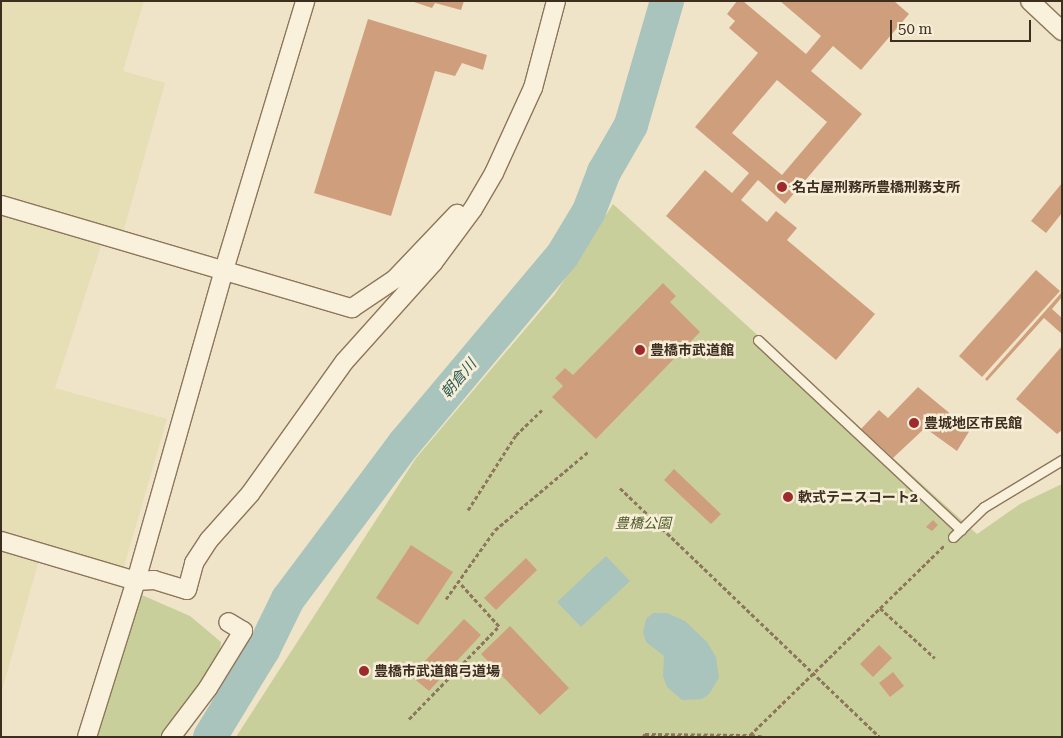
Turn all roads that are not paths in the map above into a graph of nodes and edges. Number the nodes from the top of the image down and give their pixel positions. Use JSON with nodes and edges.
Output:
{"nodes":[{"id":1,"x":305,"y":1,"type":"edge"},
{"id":2,"x":556,"y":1,"type":"edge"},
{"id":3,"x":1030,"y":1,"type":"edge"},
{"id":4,"x":1061,"y":30,"type":"edge"},
{"id":5,"x":505,"y":151,"type":"junction"},
{"id":6,"x":1,"y":204,"type":"edge"},
{"id":7,"x":224,"y":270,"type":"junction"},
{"id":8,"x":758,"y":340,"type":"dead end"},
{"id":9,"x":1062,"y":460,"type":"edge"},
{"id":10,"x":961,"y":530,"type":"junction"},
{"id":11,"x":953,"y":537,"type":"road end"},
{"id":12,"x":1,"y":541,"type":"edge"},
{"id":13,"x":136,"y":581,"type":"junction"},
{"id":14,"x":228,"y":622,"type":"dead end"},
{"id":15,"x":87,"y":737,"type":"edge"},
{"id":16,"x":171,"y":737,"type":"edge"}],
"edges":[{"from":1,"to":7,"type":"street"},
{"from":2,"to":5,"type":"street"},
{"from":3,"to":4,"type":"street"},
{"from":5,"to":7,"type":"street"},
{"from":5,"to":13,"type":"street"},
{"from":6,"to":7,"type":"street"},
{"from":7,"to":13,"type":"street"},
{"from":8,"to":10,"type":"lane"},
{"from":9,"to":10,"type":"lane"},
{"from":10,"to":11,"type":"lane"},
{"from":12,"to":13,"type":"street"},
{"from":13,"to":15,"type":"street"},
{"from":14,"to":16,"type":"street"}]}
